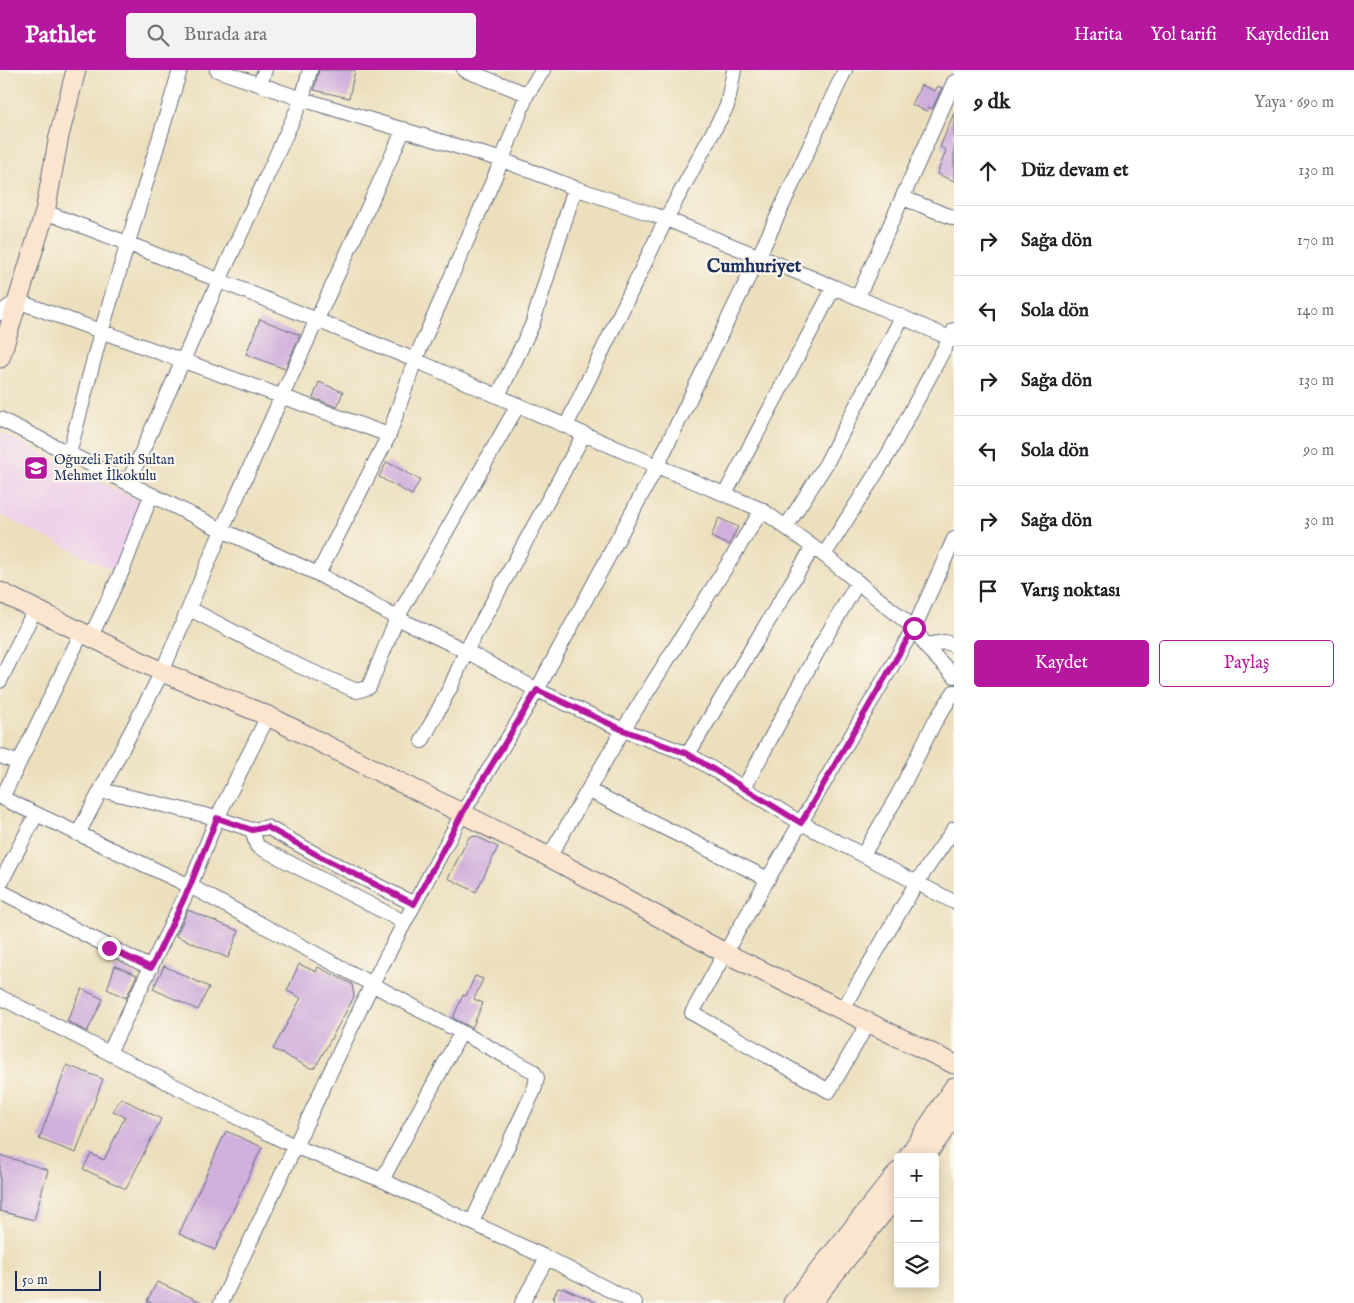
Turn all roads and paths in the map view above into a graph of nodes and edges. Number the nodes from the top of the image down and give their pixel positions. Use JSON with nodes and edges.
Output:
{"nodes":[{"id":1,"x":76,"y":70,"type":"edge"},
{"id":2,"x":180,"y":70,"type":"edge"},
{"id":3,"x":217,"y":70,"type":"edge"},
{"id":4,"x":266,"y":70,"type":"edge"},
{"id":5,"x":310,"y":70,"type":"edge"},
{"id":6,"x":464,"y":70,"type":"edge"},
{"id":7,"x":543,"y":70,"type":"edge"},
{"id":8,"x":734,"y":70,"type":"edge"},
{"id":9,"x":845,"y":70,"type":"edge"},
{"id":10,"x":954,"y":82,"type":"edge"},
{"id":11,"x":260,"y":84,"type":"junction"},
{"id":12,"x":527,"y":94,"type":"junction"},
{"id":13,"x":302,"y":99,"type":"junction"},
{"id":14,"x":404,"y":129,"type":"junction"},
{"id":15,"x":502,"y":160,"type":"junction"},
{"id":16,"x":575,"y":188,"type":"junction"},
{"id":17,"x":902,"y":198,"type":"junction"},
{"id":18,"x":45,"y":212,"type":"junction"},
{"id":19,"x":954,"y":218,"type":"edge"},
{"id":20,"x":666,"y":219,"type":"junction"},
{"id":21,"x":127,"y":243,"type":"junction"},
{"id":22,"x":759,"y":257,"type":"junction"},
{"id":23,"x":220,"y":281,"type":"junction"},
{"id":24,"x":834,"y":286,"type":"junction"},
{"id":25,"x":858,"y":297,"type":"junction"},
{"id":26,"x":17,"y":301,"type":"junction"},
{"id":27,"x":0,"y":313,"type":"edge"},
{"id":28,"x":902,"y":316,"type":"junction"},
{"id":29,"x":317,"y":320,"type":"junction"},
{"id":30,"x":101,"y":332,"type":"junction"},
{"id":31,"x":0,"y":336,"type":"edge"},
{"id":32,"x":953,"y":336,"type":"edge"},
{"id":33,"x":0,"y":358,"type":"edge"},
{"id":34,"x":415,"y":360,"type":"junction"},
{"id":35,"x":182,"y":361,"type":"junction"},
{"id":36,"x":282,"y":396,"type":"junction"},
{"id":37,"x":498,"y":396,"type":"junction"},
{"id":38,"x":518,"y":405,"type":"junction"},
{"id":39,"x":0,"y":419,"type":"edge"},
{"id":40,"x":566,"y":426,"type":"junction"},
{"id":41,"x":584,"y":434,"type":"junction"},
{"id":42,"x":389,"y":435,"type":"junction"},
{"id":43,"x":69,"y":454,"type":"junction"},
{"id":44,"x":657,"y":466,"type":"junction"},
{"id":45,"x":128,"y":483,"type":"junction"},
{"id":46,"x":724,"y":494,"type":"junction"},
{"id":47,"x":151,"y":495,"type":"junction"},
{"id":48,"x":762,"y":510,"type":"junction"},
{"id":49,"x":786,"y":527,"type":"junction"},
{"id":50,"x":222,"y":530,"type":"junction"},
{"id":51,"x":954,"y":539,"type":"edge"},
{"id":52,"x":812,"y":546,"type":"junction"},
{"id":53,"x":824,"y":556,"type":"junction"},
{"id":54,"x":318,"y":574,"type":"junction"},
{"id":55,"x":858,"y":582,"type":"junction"},
{"id":56,"x":0,"y":592,"type":"edge"},
{"id":57,"x":35,"y":609,"type":"junction"},
{"id":58,"x":190,"y":609,"type":"junction"},
{"id":59,"x":397,"y":618,"type":"junction"},
{"id":60,"x":914,"y":628,"type":"junction"},
{"id":61,"x":86,"y":634,"type":"junction"},
{"id":62,"x":926,"y":645,"type":"junction"},
{"id":63,"x":954,"y":646,"type":"edge"},
{"id":64,"x":466,"y":651,"type":"junction"},
{"id":65,"x":162,"y":672,"type":"junction"},
{"id":66,"x":954,"y":676,"type":"edge"},
{"id":67,"x":0,"y":681,"type":"edge"},
{"id":68,"x":537,"y":690,"type":"junction"},
{"id":69,"x":954,"y":692,"type":"edge"},
{"id":70,"x":268,"y":716,"type":"junction"},
{"id":71,"x":623,"y":730,"type":"junction"},
{"id":72,"x":422,"y":741,"type":"dead end"},
{"id":73,"x":688,"y":754,"type":"junction"},
{"id":74,"x":0,"y":756,"type":"edge"},
{"id":75,"x":19,"y":764,"type":"junction"},
{"id":76,"x":744,"y":788,"type":"junction"},
{"id":77,"x":101,"y":790,"type":"junction"},
{"id":78,"x":588,"y":790,"type":"junction"},
{"id":79,"x":1,"y":798,"type":"edge"},
{"id":80,"x":462,"y":814,"type":"junction"},
{"id":81,"x":36,"y":815,"type":"junction"},
{"id":82,"x":217,"y":818,"type":"junction"},
{"id":83,"x":801,"y":823,"type":"junction"},
{"id":84,"x":954,"y":829,"type":"edge"},
{"id":85,"x":252,"y":830,"type":"junction"},
{"id":86,"x":78,"y":834,"type":"junction"},
{"id":87,"x":863,"y":855,"type":"junction"},
{"id":88,"x":549,"y":857,"type":"junction"},
{"id":89,"x":768,"y":879,"type":"junction"},
{"id":90,"x":917,"y":882,"type":"junction"},
{"id":91,"x":0,"y":884,"type":"edge"},
{"id":92,"x":190,"y":886,"type":"junction"},
{"id":93,"x":0,"y":891,"type":"edge"},
{"id":94,"x":954,"y":902,"type":"edge"},
{"id":95,"x":414,"y":904,"type":"junction"},
{"id":96,"x":404,"y":922,"type":"junction"},
{"id":97,"x":724,"y":953,"type":"junction"},
{"id":98,"x":151,"y":968,"type":"junction"},
{"id":99,"x":372,"y":984,"type":"junction"},
{"id":100,"x":0,"y":997,"type":"edge"},
{"id":101,"x":842,"y":1011,"type":"junction"},
{"id":102,"x":868,"y":1023,"type":"junction"},
{"id":103,"x":461,"y":1032,"type":"junction"},
{"id":104,"x":109,"y":1054,"type":"junction"},
{"id":105,"x":954,"y":1064,"type":"edge"},
{"id":106,"x":954,"y":1087,"type":"edge"},
{"id":107,"x":954,"y":1116,"type":"edge"},
{"id":108,"x":296,"y":1147,"type":"junction"},
{"id":109,"x":911,"y":1153,"type":"edge"},
{"id":110,"x":928,"y":1153,"type":"edge"},
{"id":111,"x":894,"y":1177,"type":"edge"},
{"id":112,"x":382,"y":1180,"type":"junction"},
{"id":113,"x":895,"y":1198,"type":"edge"},
{"id":114,"x":472,"y":1222,"type":"junction"},
{"id":115,"x":547,"y":1258,"type":"junction"},
{"id":116,"x":221,"y":1303,"type":"edge"},
{"id":117,"x":522,"y":1303,"type":"edge"},
{"id":118,"x":635,"y":1303,"type":"edge"},
{"id":119,"x":793,"y":1303,"type":"edge"},
{"id":120,"x":811,"y":1303,"type":"edge"}],
"edges":[{"from":1,"to":18,"type":"street"},
{"from":2,"to":21,"type":"street"},
{"from":3,"to":11,"type":"street"},
{"from":4,"to":11,"type":"street"},
{"from":5,"to":13,"type":"street"},
{"from":6,"to":12,"type":"street"},
{"from":7,"to":12,"type":"street"},
{"from":8,"to":20,"type":"street"},
{"from":9,"to":22,"type":"street"},
{"from":10,"to":17,"type":"street"},
{"from":11,"to":13,"type":"street"},
{"from":12,"to":15,"type":"street"},
{"from":13,"to":14,"type":"street"},
{"from":13,"to":23,"type":"street"},
{"from":14,"to":15,"type":"street"},
{"from":14,"to":29,"type":"street"},
{"from":15,"to":16,"type":"street"},
{"from":15,"to":34,"type":"street"},
{"from":16,"to":20,"type":"street"},
{"from":16,"to":37,"type":"street"},
{"from":17,"to":19,"type":"street"},
{"from":17,"to":25,"type":"street"},
{"from":18,"to":21,"type":"street"},
{"from":18,"to":26,"type":"street"},
{"from":20,"to":22,"type":"street"},
{"from":20,"to":40,"type":"street"},
{"from":21,"to":23,"type":"street"},
{"from":21,"to":30,"type":"street"},
{"from":22,"to":24,"type":"street"},
{"from":22,"to":44,"type":"street"},
{"from":23,"to":29,"type":"street"},
{"from":23,"to":35,"type":"street"},
{"from":24,"to":25,"type":"street"},
{"from":24,"to":46,"type":"street"},
{"from":25,"to":28,"type":"street"},
{"from":26,"to":27,"type":"street"},
{"from":26,"to":30,"type":"street"},
{"from":26,"to":31,"type":"street"},
{"from":26,"to":33,"type":"street"},
{"from":28,"to":32,"type":"street"},
{"from":28,"to":49,"type":"street"},
{"from":29,"to":34,"type":"street"},
{"from":29,"to":36,"type":"street"},
{"from":30,"to":35,"type":"street"},
{"from":30,"to":43,"type":"street"},
{"from":32,"to":53,"type":"street"},
{"from":34,"to":37,"type":"street"},
{"from":34,"to":42,"type":"street"},
{"from":35,"to":36,"type":"street"},
{"from":35,"to":45,"type":"street"},
{"from":36,"to":42,"type":"street"},
{"from":36,"to":50,"type":"street"},
{"from":37,"to":38,"type":"street"},
{"from":38,"to":40,"type":"street"},
{"from":38,"to":59,"type":"street"},
{"from":39,"to":43,"type":"street"},
{"from":40,"to":41,"type":"street"},
{"from":41,"to":44,"type":"street"},
{"from":41,"to":64,"type":"street"},
{"from":42,"to":54,"type":"street"},
{"from":43,"to":45,"type":"street"},
{"from":44,"to":46,"type":"street"},
{"from":44,"to":68,"type":"street"},
{"from":45,"to":47,"type":"street"},
{"from":46,"to":48,"type":"street"},
{"from":47,"to":50,"type":"street"},
{"from":47,"to":61,"type":"street"},
{"from":48,"to":49,"type":"street"},
{"from":48,"to":71,"type":"street"},
{"from":49,"to":52,"type":"street"},
{"from":50,"to":54,"type":"street"},
{"from":50,"to":58,"type":"street"},
{"from":51,"to":60,"type":"street"},
{"from":52,"to":53,"type":"street"},
{"from":52,"to":73,"type":"street"},
{"from":53,"to":55,"type":"street"},
{"from":54,"to":59,"type":"street"},
{"from":55,"to":60,"type":"street"},
{"from":55,"to":76,"type":"street"},
{"from":56,"to":57,"type":"street"},
{"from":57,"to":61,"type":"street"},
{"from":57,"to":67,"type":"street"},
{"from":58,"to":59,"type":"street"},
{"from":58,"to":65,"type":"street"},
{"from":59,"to":64,"type":"street"},
{"from":60,"to":62,"type":"street"},
{"from":60,"to":83,"type":"street"},
{"from":61,"to":65,"type":"street"},
{"from":61,"to":75,"type":"street"},
{"from":62,"to":63,"type":"street"},
{"from":62,"to":66,"type":"street"},
{"from":64,"to":68,"type":"street"},
{"from":64,"to":72,"type":"street"},
{"from":65,"to":70,"type":"street"},
{"from":65,"to":77,"type":"street"},
{"from":68,"to":71,"type":"street"},
{"from":68,"to":80,"type":"street"},
{"from":69,"to":87,"type":"street"},
{"from":70,"to":80,"type":"street"},
{"from":70,"to":82,"type":"street"},
{"from":71,"to":73,"type":"street"},
{"from":71,"to":78,"type":"street"},
{"from":73,"to":76,"type":"street"},
{"from":74,"to":75,"type":"street"},
{"from":75,"to":79,"type":"street"},
{"from":76,"to":83,"type":"street"},
{"from":77,"to":82,"type":"street"},
{"from":77,"to":86,"type":"street"},
{"from":78,"to":88,"type":"street"},
{"from":78,"to":89,"type":"street"},
{"from":79,"to":81,"type":"street"},
{"from":80,"to":88,"type":"street"},
{"from":80,"to":95,"type":"street"},
{"from":81,"to":86,"type":"street"},
{"from":81,"to":91,"type":"street"},
{"from":82,"to":85,"type":"street"},
{"from":82,"to":92,"type":"street"},
{"from":83,"to":87,"type":"street"},
{"from":83,"to":89,"type":"street"},
{"from":84,"to":90,"type":"street"},
{"from":85,"to":95,"type":"street"},
{"from":85,"to":96,"type":"street"},
{"from":86,"to":92,"type":"street"},
{"from":87,"to":90,"type":"street"},
{"from":88,"to":97,"type":"street"},
{"from":89,"to":97,"type":"street"},
{"from":90,"to":94,"type":"street"},
{"from":90,"to":101,"type":"street"},
{"from":92,"to":98,"type":"street"},
{"from":92,"to":99,"type":"street"},
{"from":93,"to":98,"type":"street"},
{"from":95,"to":96,"type":"street"},
{"from":96,"to":99,"type":"street"},
{"from":97,"to":101,"type":"street"},
{"from":97,"to":102,"type":"street"},
{"from":98,"to":104,"type":"street"},
{"from":99,"to":103,"type":"street"},
{"from":99,"to":108,"type":"street"},
{"from":100,"to":104,"type":"street"},
{"from":101,"to":102,"type":"street"},
{"from":102,"to":105,"type":"street"},
{"from":103,"to":112,"type":"street"},
{"from":103,"to":114,"type":"street"},
{"from":104,"to":108,"type":"street"},
{"from":106,"to":109,"type":"street"},
{"from":107,"to":110,"type":"street"},
{"from":108,"to":112,"type":"street"},
{"from":108,"to":116,"type":"street"},
{"from":111,"to":119,"type":"street"},
{"from":112,"to":114,"type":"street"},
{"from":113,"to":120,"type":"street"},
{"from":114,"to":115,"type":"street"},
{"from":115,"to":117,"type":"street"},
{"from":115,"to":118,"type":"street"}]}
